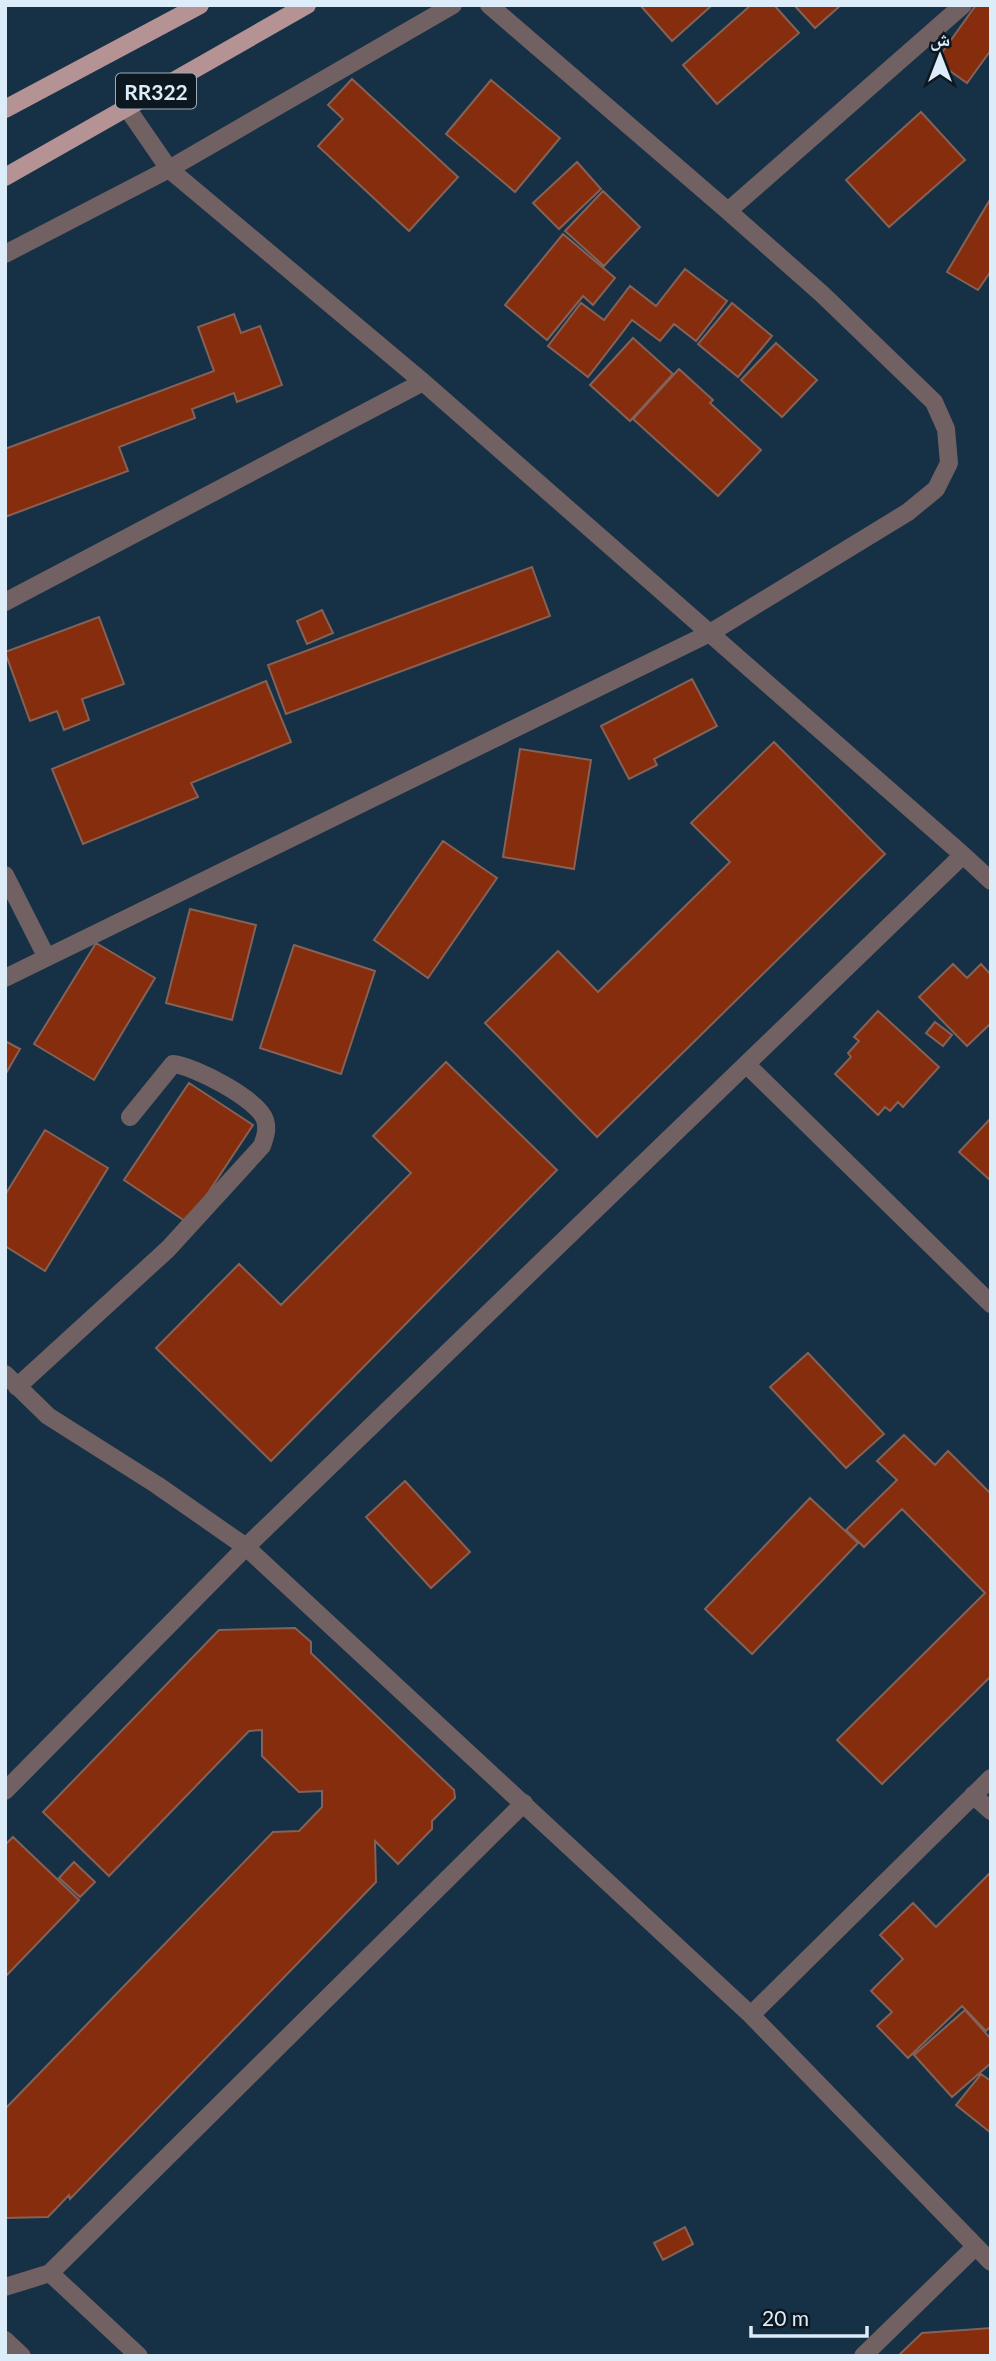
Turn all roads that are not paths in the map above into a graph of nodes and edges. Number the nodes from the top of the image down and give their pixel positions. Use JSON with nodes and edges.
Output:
{"nodes":[{"id":1,"x":307,"y":5,"type":"edge"},
{"id":2,"x":453,"y":5,"type":"edge"},
{"id":3,"x":489,"y":5,"type":"edge"},
{"id":4,"x":963,"y":5,"type":"edge"},
{"id":5,"x":198,"y":6,"type":"edge"},
{"id":6,"x":127,"y":108,"type":"junction"},
{"id":7,"x":5,"y":109,"type":"edge"},
{"id":8,"x":169,"y":169,"type":"junction"},
{"id":9,"x":5,"y":177,"type":"edge"},
{"id":10,"x":728,"y":211,"type":"junction"},
{"id":11,"x":5,"y":254,"type":"edge"},
{"id":12,"x":423,"y":382,"type":"junction"},
{"id":13,"x":5,"y":602,"type":"edge"},
{"id":14,"x":710,"y":633,"type":"junction"},
{"id":15,"x":963,"y":855,"type":"junction"},
{"id":16,"x":5,"y":875,"type":"edge"},
{"id":17,"x":991,"y":881,"type":"edge"},
{"id":18,"x":46,"y":956,"type":"junction"},
{"id":19,"x":5,"y":978,"type":"edge"},
{"id":20,"x":748,"y":1066,"type":"junction"},
{"id":21,"x":130,"y":1117,"type":"dead end"},
{"id":22,"x":991,"y":1304,"type":"edge"},
{"id":23,"x":11,"y":1381,"type":"edge"},
{"id":24,"x":247,"y":1547,"type":"junction"},
{"id":25,"x":991,"y":1778,"type":"edge"},
{"id":26,"x":5,"y":1791,"type":"edge"},
{"id":27,"x":974,"y":1795,"type":"junction"},
{"id":28,"x":524,"y":1803,"type":"junction"},
{"id":29,"x":991,"y":1811,"type":"edge"},
{"id":30,"x":751,"y":2015,"type":"junction"},
{"id":31,"x":975,"y":2247,"type":"junction"},
{"id":32,"x":991,"y":2263,"type":"edge"},
{"id":33,"x":50,"y":2273,"type":"junction"},
{"id":34,"x":5,"y":2287,"type":"edge"},
{"id":35,"x":5,"y":2340,"type":"edge"},
{"id":36,"x":22,"y":2356,"type":"edge"},
{"id":37,"x":139,"y":2356,"type":"edge"},
{"id":38,"x":863,"y":2356,"type":"edge"}],
"edges":[{"from":1,"to":6,"type":"main road","number":"RR322"},
{"from":2,"to":8,"type":"street"},
{"from":3,"to":10,"type":"street"},
{"from":4,"to":10,"type":"street"},
{"from":5,"to":7,"type":"main road","number":"RR322"},
{"from":6,"to":8,"type":"street"},
{"from":6,"to":9,"type":"main road","number":"RR322"},
{"from":8,"to":11,"type":"street"},
{"from":8,"to":12,"type":"street"},
{"from":10,"to":14,"type":"street"},
{"from":12,"to":13,"type":"street"},
{"from":12,"to":14,"type":"street"},
{"from":14,"to":15,"type":"street"},
{"from":14,"to":18,"type":"street"},
{"from":15,"to":17,"type":"street"},
{"from":15,"to":20,"type":"street"},
{"from":16,"to":18,"type":"street"},
{"from":18,"to":19,"type":"street"},
{"from":20,"to":22,"type":"street"},
{"from":20,"to":24,"type":"street"},
{"from":21,"to":23,"type":"street"},
{"from":23,"to":24,"type":"street"},
{"from":24,"to":26,"type":"street"},
{"from":24,"to":28,"type":"street"},
{"from":25,"to":27,"type":"street"},
{"from":27,"to":29,"type":"street"},
{"from":27,"to":30,"type":"street"},
{"from":28,"to":30,"type":"street"},
{"from":28,"to":33,"type":"street"},
{"from":30,"to":31,"type":"street"},
{"from":31,"to":32,"type":"street"},
{"from":31,"to":38,"type":"street"},
{"from":33,"to":34,"type":"street"},
{"from":33,"to":37,"type":"street"},
{"from":35,"to":36,"type":"street"}]}
